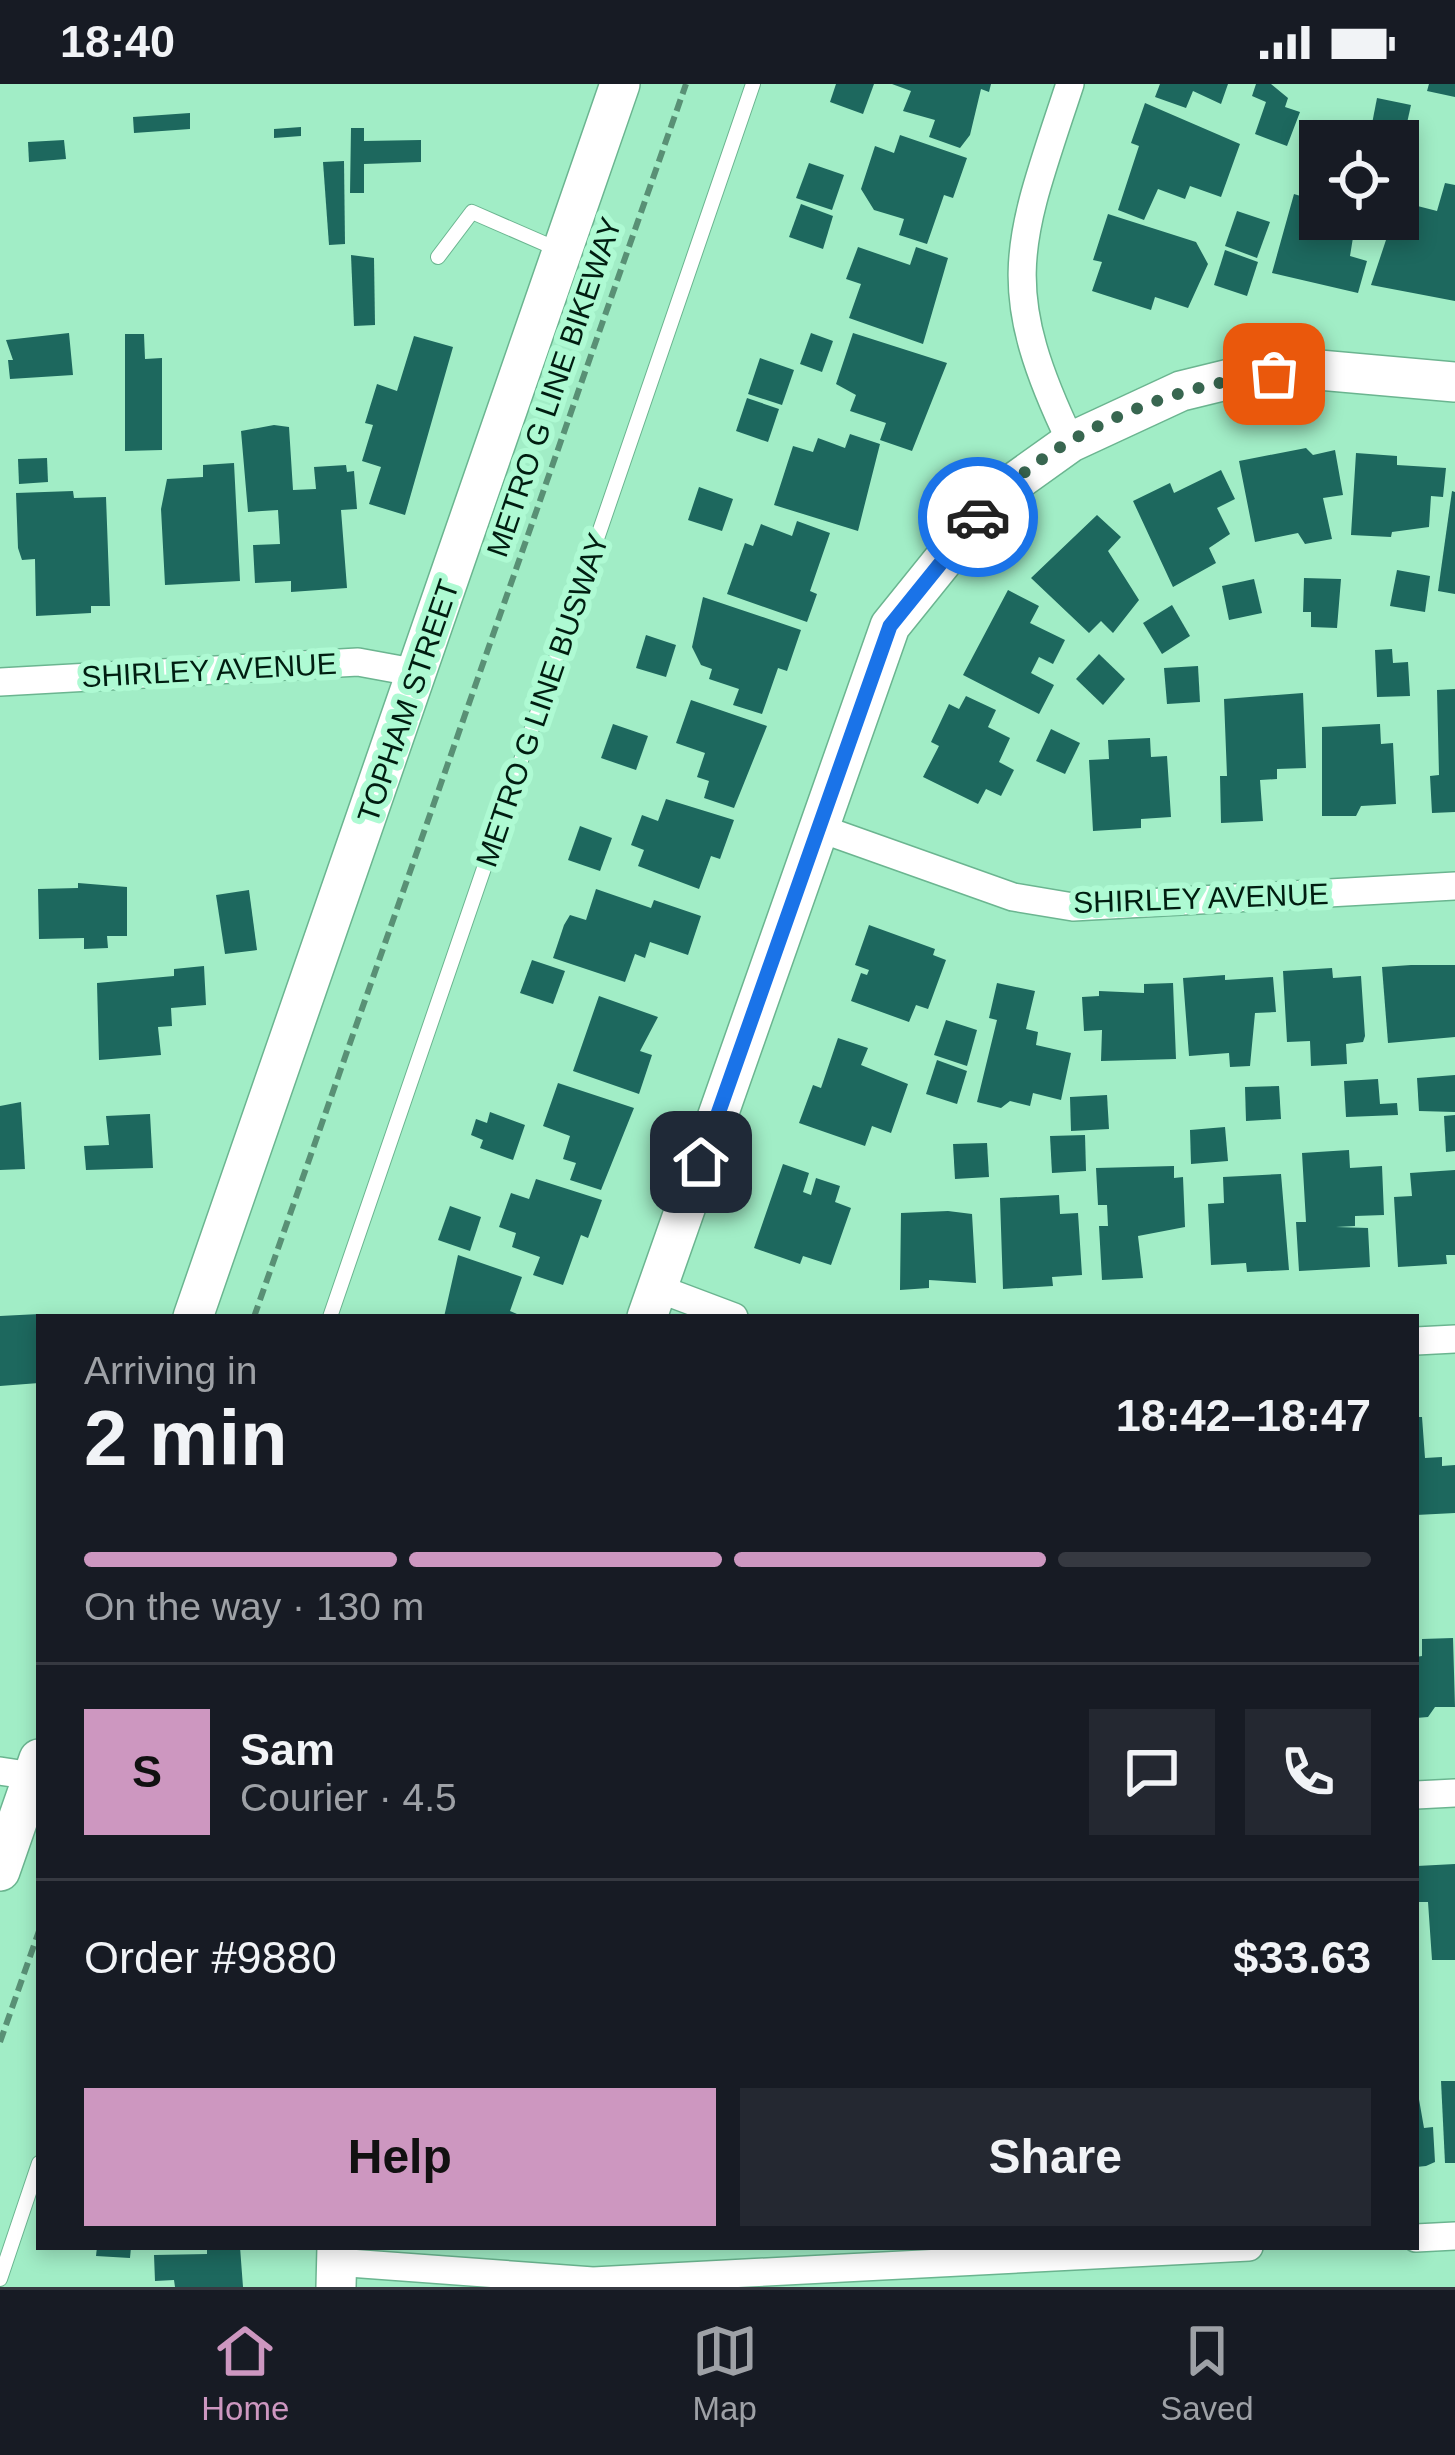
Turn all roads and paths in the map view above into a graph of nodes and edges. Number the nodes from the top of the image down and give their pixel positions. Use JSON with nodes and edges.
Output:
{"nodes":[{"id":1,"x":620,"y":84,"type":"edge"},
{"id":2,"x":686,"y":84,"type":"edge"},
{"id":3,"x":753,"y":84,"type":"edge"},
{"id":4,"x":1070,"y":84,"type":"edge"},
{"id":5,"x":562,"y":251,"type":"junction"},
{"id":6,"x":438,"y":257,"type":"dead end"},
{"id":7,"x":1455,"y":382,"type":"edge"},
{"id":8,"x":1071,"y":442,"type":"junction"},
{"id":9,"x":418,"y":673,"type":"junction"},
{"id":10,"x":0,"y":682,"type":"edge"},
{"id":11,"x":816,"y":827,"type":"junction"},
{"id":12,"x":1455,"y":886,"type":"edge"},
{"id":13,"x":652,"y":1302,"type":"edge"},
{"id":14,"x":194,"y":1314,"type":"edge"},
{"id":15,"x":255,"y":1314,"type":"edge"},
{"id":16,"x":331,"y":1314,"type":"edge"},
{"id":17,"x":718,"y":1314,"type":"edge"},
{"id":18,"x":1455,"y":1339,"type":"edge"},
{"id":19,"x":1419,"y":1341,"type":"edge"},
{"id":20,"x":24,"y":1769,"type":"edge"},
{"id":21,"x":1455,"y":1792,"type":"edge"},
{"id":22,"x":1419,"y":1795,"type":"edge"},
{"id":23,"x":0,"y":1871,"type":"edge"},
{"id":24,"x":36,"y":1940,"type":"edge"},
{"id":25,"x":0,"y":2042,"type":"edge"},
{"id":26,"x":36,"y":2172,"type":"edge"},
{"id":27,"x":1455,"y":2236,"type":"edge"},
{"id":28,"x":1419,"y":2238,"type":"edge"},
{"id":29,"x":1191,"y":2250,"type":"edge"},
{"id":30,"x":336,"y":2265,"type":"edge"},
{"id":31,"x":0,"y":2278,"type":"edge"}],
"edges":[{"from":1,"to":5,"type":"main road","name":"TOPHAM STREET"},
{"from":2,"to":15,"type":"path","name":"METRO G LINE BIKEWAY"},
{"from":3,"to":16,"type":"lane","name":"METRO G LINE BUSWAY"},
{"from":4,"to":8,"type":"street"},
{"from":5,"to":6,"type":"lane"},
{"from":5,"to":9,"type":"main road","name":"TOPHAM STREET"},
{"from":7,"to":8,"type":"main road"},
{"from":8,"to":11,"type":"main road"},
{"from":9,"to":10,"type":"street","name":"SHIRLEY AVENUE"},
{"from":9,"to":14,"type":"main road","name":"TOPHAM STREET"},
{"from":11,"to":12,"type":"street","name":"SHIRLEY AVENUE"},
{"from":11,"to":13,"type":"main road"},
{"from":13,"to":17,"type":"street"},
{"from":18,"to":19,"type":"street"},
{"from":20,"to":23,"type":"main road"},
{"from":21,"to":22,"type":"street"},
{"from":24,"to":25,"type":"path"},
{"from":26,"to":31,"type":"lane"},
{"from":27,"to":28,"type":"street"},
{"from":29,"to":30,"type":"street"}]}
